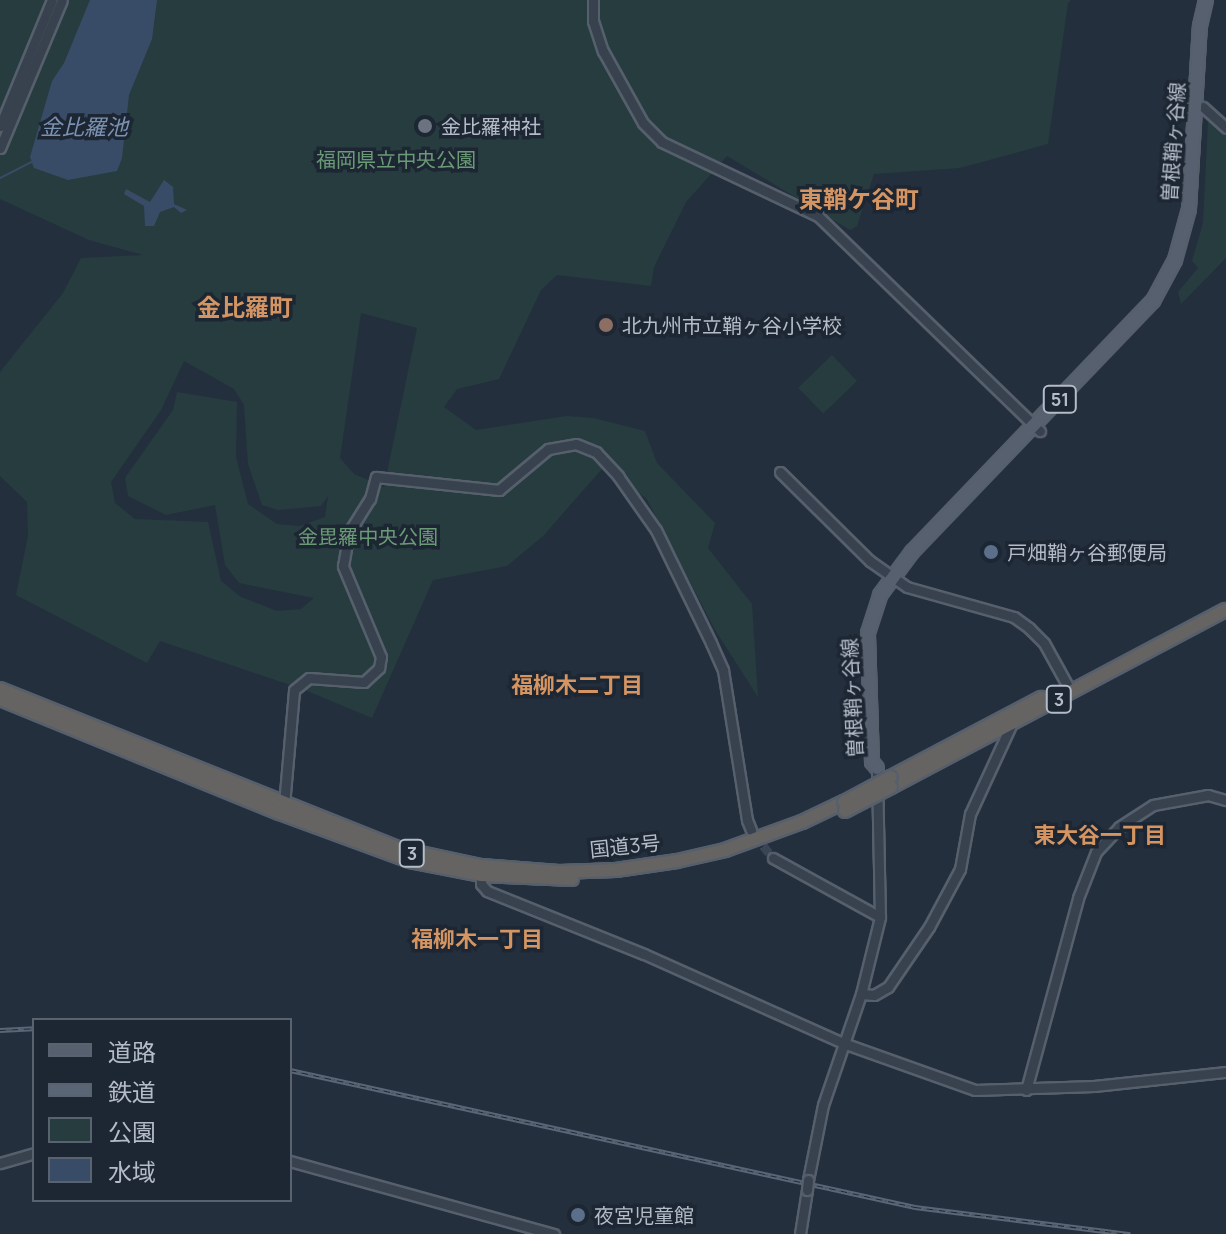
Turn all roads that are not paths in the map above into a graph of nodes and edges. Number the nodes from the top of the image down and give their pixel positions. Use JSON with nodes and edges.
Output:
{"nodes":[{"id":1,"x":52,"y":0,"type":"edge"},
{"id":2,"x":62,"y":0,"type":"edge"},
{"id":3,"x":593,"y":0,"type":"edge"},
{"id":4,"x":1206,"y":0,"type":"edge"},
{"id":5,"x":1213,"y":0,"type":"edge"},
{"id":6,"x":1203,"y":107,"type":"junction"},
{"id":7,"x":0,"y":126,"type":"edge"},
{"id":8,"x":1226,"y":128,"type":"edge"},
{"id":9,"x":0,"y":148,"type":"edge"},
{"id":10,"x":1037,"y":429,"type":"junction"},
{"id":11,"x":780,"y":472,"type":"dead end"},
{"id":12,"x":895,"y":578,"type":"junction"},
{"id":13,"x":1226,"y":601,"type":"edge"},
{"id":14,"x":1226,"y":610,"type":"edge"},
{"id":15,"x":1069,"y":688,"type":"junction"},
{"id":16,"x":0,"y":689,"type":"edge"},
{"id":17,"x":0,"y":699,"type":"edge"},
{"id":18,"x":1012,"y":723,"type":"junction"},
{"id":19,"x":877,"y":768,"type":"joint"},
{"id":20,"x":891,"y":782,"type":"junction"},
{"id":21,"x":1226,"y":800,"type":"edge"},
{"id":22,"x":284,"y":805,"type":"junction"},
{"id":23,"x":751,"y":830,"type":"tunnel mouth"},
{"id":24,"x":773,"y":858,"type":"tunnel mouth"},
{"id":25,"x":481,"y":870,"type":"junction"},
{"id":26,"x":880,"y":917,"type":"junction"},
{"id":27,"x":861,"y":994,"type":"junction"},
{"id":28,"x":843,"y":1043,"type":"junction"},
{"id":29,"x":1226,"y":1072,"type":"edge"},
{"id":30,"x":1026,"y":1090,"type":"junction"},
{"id":31,"x":32,"y":1154,"type":"edge"},
{"id":32,"x":292,"y":1162,"type":"edge"},
{"id":33,"x":0,"y":1163,"type":"edge"},
{"id":34,"x":554,"y":1234,"type":"edge"},
{"id":35,"x":800,"y":1234,"type":"edge"}],
"edges":[{"from":1,"to":7,"type":"street"},
{"from":2,"to":9,"type":"street"},
{"from":3,"to":10,"type":"street"},
{"from":4,"to":10,"type":"main road","name":"曽根鞘ヶ谷線","number":"51"},
{"from":5,"to":6,"type":"main road","name":"曽根鞘ヶ谷線","number":"51"},
{"from":6,"to":8,"type":"street"},
{"from":6,"to":10,"type":"main road","name":"曽根鞘ヶ谷線","number":"51"},
{"from":10,"to":12,"type":"main road","name":"曽根鞘ヶ谷線","number":"51"},
{"from":11,"to":12,"type":"street"},
{"from":12,"to":15,"type":"street"},
{"from":12,"to":19,"type":"main road","name":"曽根鞘ヶ谷線","number":"51"},
{"from":13,"to":15,"type":"highway","name":"国道3号","number":"3"},
{"from":14,"to":15,"type":"highway","name":"国道3号","number":"3"},
{"from":15,"to":18,"type":"highway","name":"国道3号","number":"3"},
{"from":15,"to":20,"type":"highway","name":"国道3号","number":"3"},
{"from":16,"to":22,"type":"highway","name":"国道3号","number":"3"},
{"from":17,"to":25,"type":"highway","name":"国道3号","number":"3"},
{"from":18,"to":20,"type":"highway","name":"国道3号","number":"3"},
{"from":18,"to":27,"type":"street"},
{"from":19,"to":26,"type":"street"},
{"from":20,"to":25,"type":"highway","name":"国道3号","number":"3","bridge":true},
{"from":21,"to":30,"type":"street"},
{"from":22,"to":23,"type":"street"},
{"from":22,"to":25,"type":"highway","name":"国道3号","number":"3"},
{"from":24,"to":26,"type":"street"},
{"from":25,"to":28,"type":"street"},
{"from":26,"to":27,"type":"street"},
{"from":27,"to":28,"type":"street"},
{"from":28,"to":30,"type":"street"},
{"from":28,"to":35,"type":"street"},
{"from":29,"to":30,"type":"street"},
{"from":31,"to":33,"type":"street"},
{"from":32,"to":34,"type":"street"}]}
